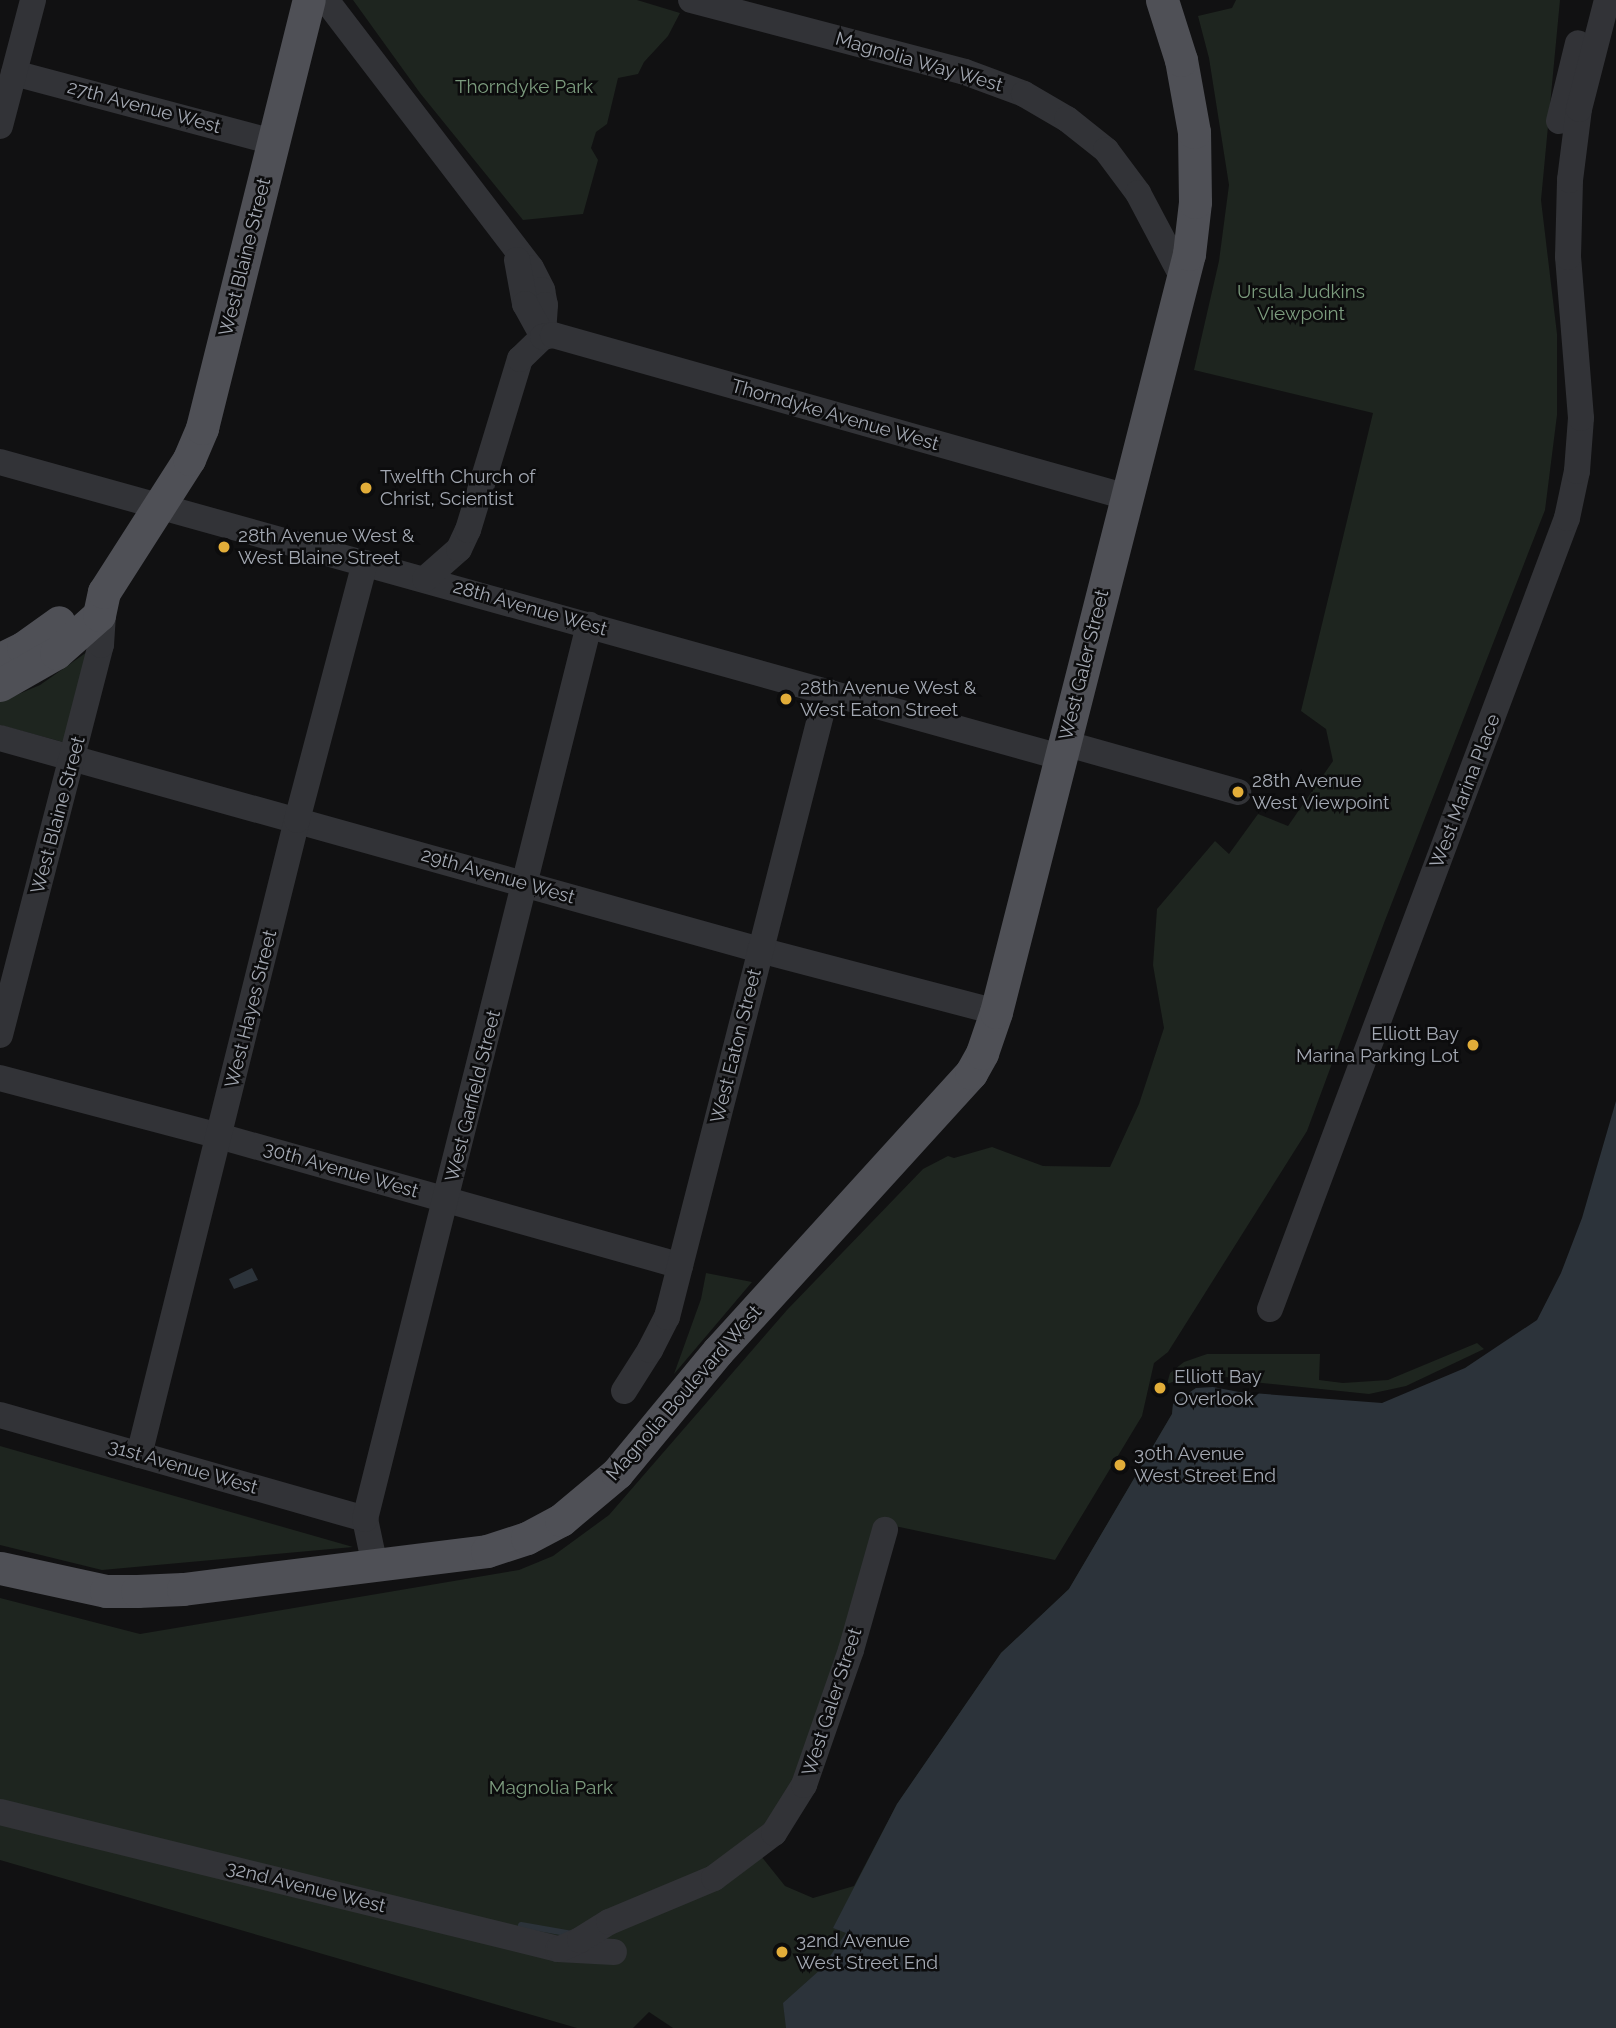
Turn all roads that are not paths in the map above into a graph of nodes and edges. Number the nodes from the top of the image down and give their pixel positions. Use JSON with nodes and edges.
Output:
{"nodes":[{"id":1,"x":33,"y":0,"type":"edge"},
{"id":2,"x":309,"y":0,"type":"edge"},
{"id":3,"x":326,"y":0,"type":"edge"},
{"id":4,"x":691,"y":0,"type":"edge"},
{"id":5,"x":1162,"y":0,"type":"edge"},
{"id":6,"x":1589,"y":0,"type":"edge"},
{"id":7,"x":1607,"y":0,"type":"edge"},
{"id":8,"x":14,"y":73,"type":"junction"},
{"id":9,"x":0,"y":126,"type":"edge"},
{"id":10,"x":274,"y":142,"type":"junction"},
{"id":11,"x":1568,"y":257,"type":"junction"},
{"id":12,"x":1184,"y":280,"type":"junction"},
{"id":13,"x":543,"y":337,"type":"junction"},
{"id":14,"x":0,"y":462,"type":"edge"},
{"id":15,"x":1127,"y":497,"type":"junction"},
{"id":16,"x":159,"y":506,"type":"junction"},
{"id":17,"x":365,"y":563,"type":"junction"},
{"id":18,"x":425,"y":579,"type":"junction"},
{"id":19,"x":104,"y":592,"type":"junction"},
{"id":20,"x":589,"y":625,"type":"junction"},
{"id":21,"x":0,"y":659,"type":"edge"},
{"id":22,"x":0,"y":685,"type":"edge"},
{"id":23,"x":827,"y":691,"type":"junction"},
{"id":24,"x":0,"y":738,"type":"edge"},
{"id":25,"x":1062,"y":750,"type":"junction"},
{"id":26,"x":74,"y":757,"type":"junction"},
{"id":27,"x":1238,"y":792,"type":"dead end"},
{"id":28,"x":297,"y":820,"type":"junction"},
{"id":29,"x":526,"y":884,"type":"junction"},
{"id":30,"x":760,"y":950,"type":"junction"},
{"id":31,"x":996,"y":1012,"type":"junction"},
{"id":32,"x":0,"y":1035,"type":"edge"},
{"id":33,"x":984,"y":1050,"type":"joint"},
{"id":34,"x":0,"y":1078,"type":"edge"},
{"id":35,"x":219,"y":1136,"type":"junction"},
{"id":36,"x":447,"y":1200,"type":"junction"},
{"id":37,"x":680,"y":1266,"type":"junction"},
{"id":38,"x":1270,"y":1309,"type":"dead end"},
{"id":39,"x":624,"y":1391,"type":"dead end"},
{"id":40,"x":0,"y":1415,"type":"edge"},
{"id":41,"x":139,"y":1455,"type":"junction"},
{"id":42,"x":365,"y":1519,"type":"junction"},
{"id":43,"x":885,"y":1530,"type":"dead end"},
{"id":44,"x":375,"y":1566,"type":"junction"},
{"id":45,"x":0,"y":1568,"type":"edge"},
{"id":46,"x":0,"y":1812,"type":"edge"},
{"id":47,"x":558,"y":1949,"type":"junction"},
{"id":48,"x":614,"y":1952,"type":"dead end"}],
"edges":[{"from":1,"to":8,"type":"street"},
{"from":2,"to":10,"type":"main road","name":"West Blaine Street"},
{"from":3,"to":13,"type":"street"},
{"from":4,"to":12,"type":"street","name":"Magnolia Way West"},
{"from":5,"to":12,"type":"main road"},
{"from":6,"to":11,"type":"street","name":"West Marina Place"},
{"from":7,"to":11,"type":"street","name":"West Marina Place"},
{"from":8,"to":9,"type":"street"},
{"from":8,"to":10,"type":"street","name":"27th Avenue West"},
{"from":10,"to":16,"type":"main road","name":"West Blaine Street"},
{"from":11,"to":38,"type":"street","name":"West Marina Place"},
{"from":12,"to":15,"type":"main road","name":"West Galer Street"},
{"from":13,"to":15,"type":"street","name":"Thorndyke Avenue West"},
{"from":13,"to":18,"type":"street"},
{"from":14,"to":16,"type":"street","name":"28th Avenue West"},
{"from":15,"to":25,"type":"main road","name":"West Galer Street"},
{"from":16,"to":17,"type":"street","name":"28th Avenue West"},
{"from":16,"to":19,"type":"main road","name":"West Blaine Street"},
{"from":17,"to":18,"type":"street","name":"28th Avenue West"},
{"from":17,"to":28,"type":"street","name":"West Hayes Street"},
{"from":18,"to":20,"type":"street","name":"28th Avenue West"},
{"from":19,"to":21,"type":"main road"},
{"from":19,"to":22,"type":"main road","name":"West Blaine Street"},
{"from":19,"to":26,"type":"street","name":"West Blaine Street"},
{"from":20,"to":23,"type":"street","name":"28th Avenue West"},
{"from":20,"to":29,"type":"street","name":"West Garfield Street"},
{"from":23,"to":25,"type":"street","name":"28th Avenue West"},
{"from":23,"to":30,"type":"street","name":"West Eaton Street"},
{"from":24,"to":26,"type":"street","name":"29th Avenue West"},
{"from":25,"to":27,"type":"street","name":"28th Avenue West"},
{"from":25,"to":31,"type":"main road","name":"West Galer Street"},
{"from":26,"to":28,"type":"street","name":"29th Avenue West"},
{"from":26,"to":32,"type":"street","name":"West Blaine Street"},
{"from":28,"to":29,"type":"street","name":"29th Avenue West"},
{"from":28,"to":35,"type":"street","name":"West Hayes Street"},
{"from":29,"to":30,"type":"street","name":"29th Avenue West"},
{"from":29,"to":36,"type":"street","name":"West Garfield Street"},
{"from":30,"to":31,"type":"street","name":"29th Avenue West"},
{"from":30,"to":37,"type":"street","name":"West Eaton Street"},
{"from":31,"to":33,"type":"main road","name":"West Galer Street"},
{"from":33,"to":44,"type":"main road","name":"Magnolia Boulevard West"},
{"from":34,"to":35,"type":"street","name":"30th Avenue West"},
{"from":35,"to":36,"type":"street","name":"30th Avenue West"},
{"from":35,"to":41,"type":"street","name":"West Hayes Street"},
{"from":36,"to":37,"type":"street","name":"30th Avenue West"},
{"from":36,"to":42,"type":"street","name":"West Garfield Street"},
{"from":37,"to":39,"type":"street","name":"West Eaton Street"},
{"from":40,"to":41,"type":"street","name":"31st Avenue West"},
{"from":41,"to":42,"type":"street","name":"31st Avenue West"},
{"from":42,"to":44,"type":"street","name":"West Garfield Street"},
{"from":43,"to":47,"type":"street","name":"West Galer Street"},
{"from":44,"to":45,"type":"main road","name":"Magnolia Boulevard West"},
{"from":46,"to":47,"type":"street","name":"32nd Avenue West"},
{"from":47,"to":48,"type":"street","name":"32nd Avenue West"}]}
